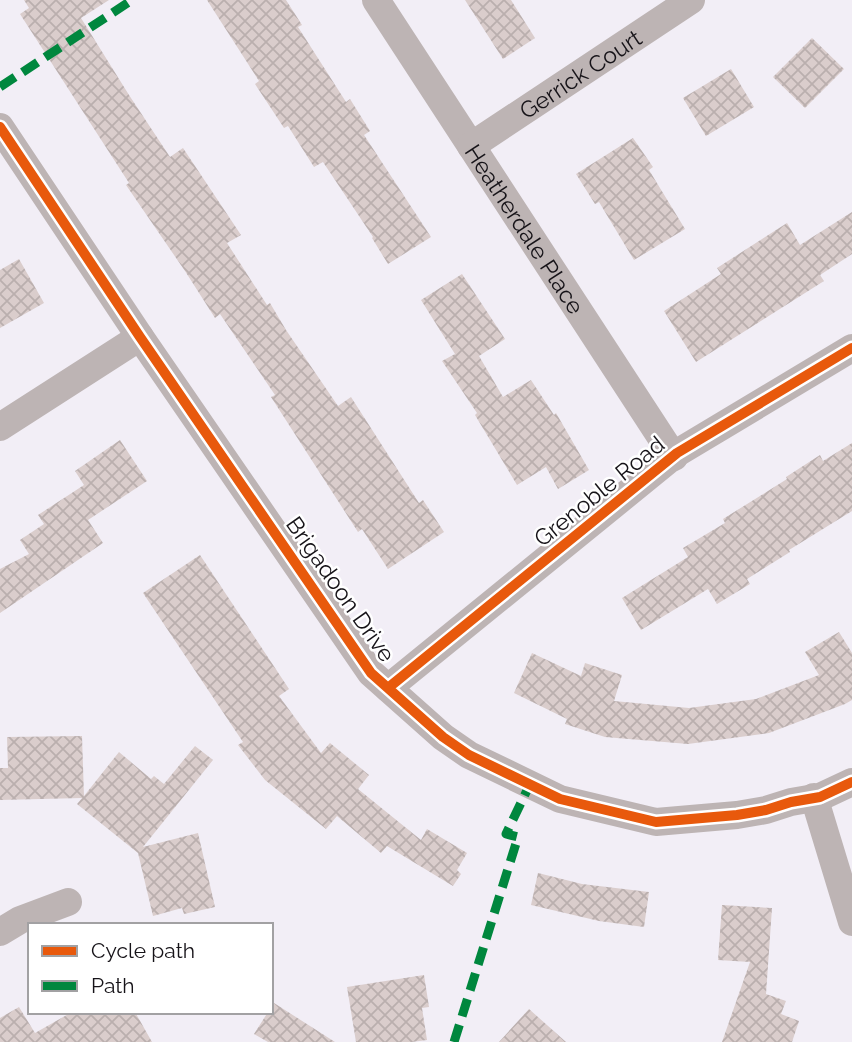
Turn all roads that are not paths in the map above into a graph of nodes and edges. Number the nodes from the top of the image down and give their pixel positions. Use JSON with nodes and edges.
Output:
{"nodes":[{"id":1,"x":376,"y":0,"type":"edge"},
{"id":2,"x":691,"y":0,"type":"edge"},
{"id":3,"x":0,"y":127,"type":"edge"},
{"id":4,"x":471,"y":146,"type":"junction"},
{"id":5,"x":140,"y":337,"type":"junction"},
{"id":6,"x":852,"y":348,"type":"edge"},
{"id":7,"x":0,"y":427,"type":"edge"},
{"id":8,"x":674,"y":457,"type":"junction"},
{"id":9,"x":388,"y":688,"type":"junction"},
{"id":10,"x":852,"y":782,"type":"edge"},
{"id":11,"x":814,"y":797,"type":"junction"},
{"id":12,"x":68,"y":902,"type":"dead end"},
{"id":13,"x":852,"y":922,"type":"edge"},
{"id":14,"x":0,"y":932,"type":"edge"}],
"edges":[{"from":1,"to":4,"type":"street","name":"Heatherdale Place"},
{"from":2,"to":4,"type":"street","name":"Gerrick Court"},
{"from":3,"to":5,"type":"street","name":"Brigadoon Drive"},
{"from":4,"to":8,"type":"street","name":"Heatherdale Place"},
{"from":5,"to":7,"type":"street"},
{"from":5,"to":9,"type":"street","name":"Brigadoon Drive"},
{"from":6,"to":8,"type":"street","name":"Grenoble Road"},
{"from":8,"to":9,"type":"street","name":"Grenoble Road"},
{"from":9,"to":11,"type":"street","name":"Brigadoon Drive"},
{"from":10,"to":11,"type":"street","name":"Brigadoon Drive"},
{"from":11,"to":13,"type":"street"},
{"from":12,"to":14,"type":"street"}]}
